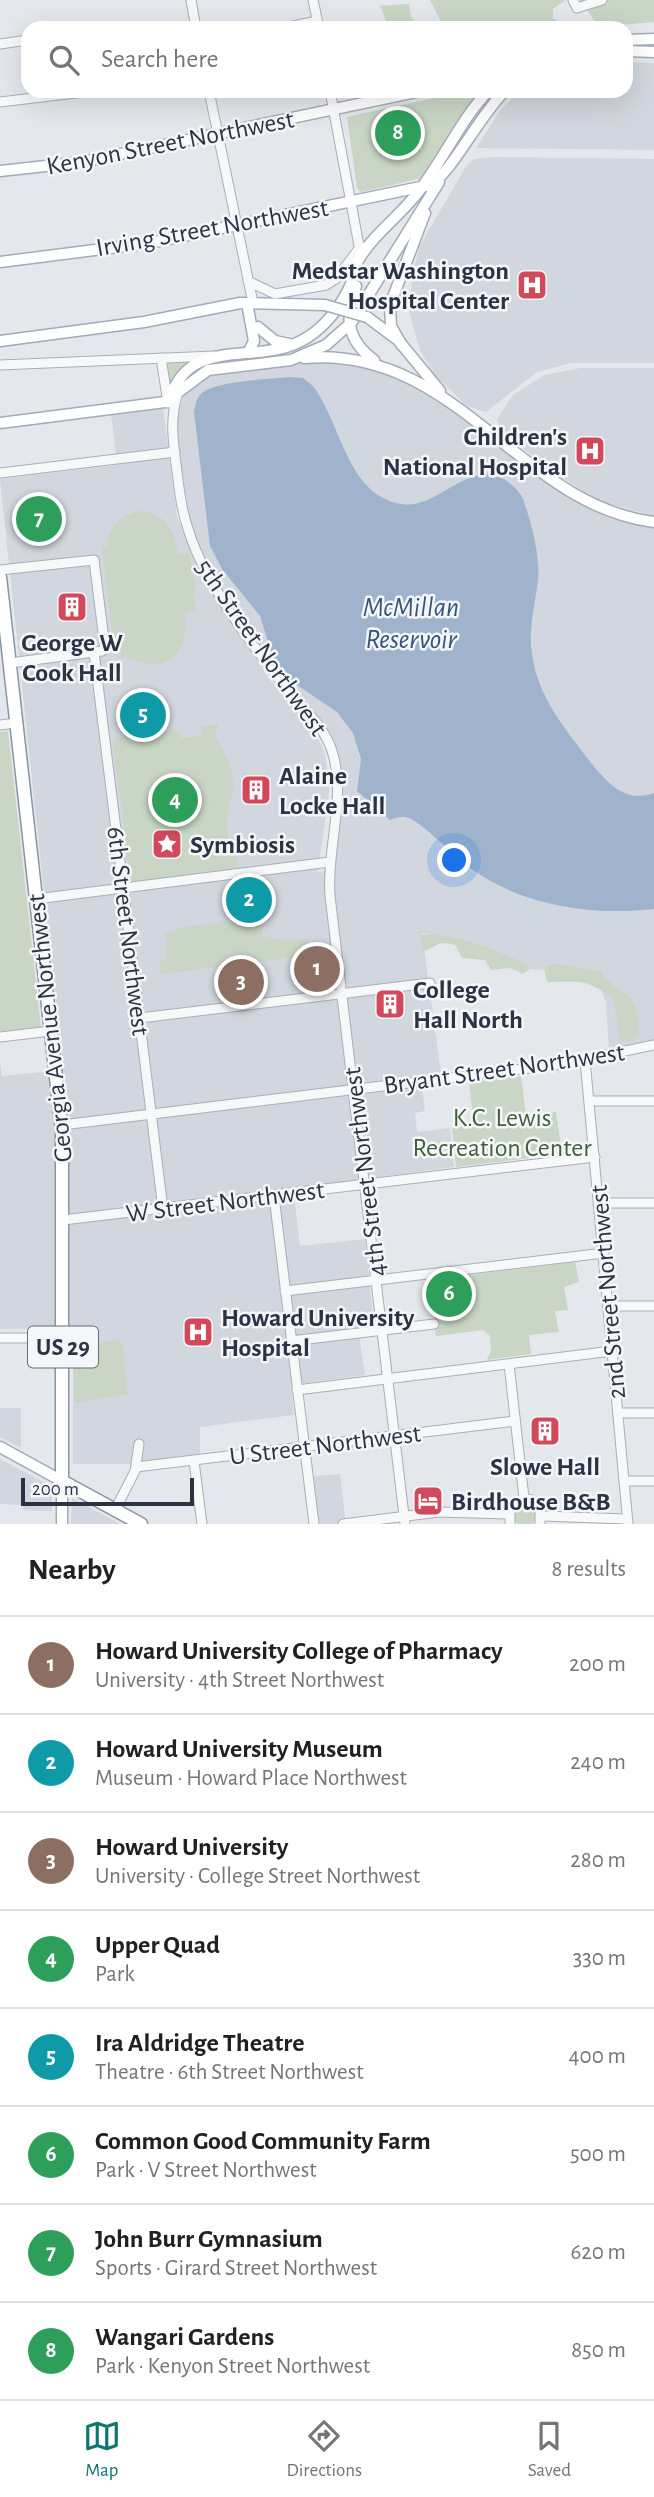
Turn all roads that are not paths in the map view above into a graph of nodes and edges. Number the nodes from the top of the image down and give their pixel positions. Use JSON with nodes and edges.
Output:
{"nodes":[{"id":1,"x":191,"y":0,"type":"edge"},
{"id":2,"x":313,"y":0,"type":"edge"},
{"id":3,"x":573,"y":0,"type":"edge"},
{"id":4,"x":602,"y":0,"type":"edge"},
{"id":5,"x":195,"y":21,"type":"edge"},
{"id":6,"x":317,"y":21,"type":"edge"},
{"id":7,"x":654,"y":39,"type":"edge"},
{"id":8,"x":633,"y":40,"type":"edge"},
{"id":9,"x":21,"y":41,"type":"edge"},
{"id":10,"x":0,"y":44,"type":"edge"},
{"id":11,"x":633,"y":51,"type":"edge"},
{"id":12,"x":654,"y":52,"type":"edge"},
{"id":13,"x":33,"y":98,"type":"edge"},
{"id":14,"x":210,"y":98,"type":"edge"},
{"id":15,"x":331,"y":98,"type":"edge"},
{"id":16,"x":390,"y":98,"type":"edge"},
{"id":17,"x":482,"y":98,"type":"edge"},
{"id":18,"x":498,"y":98,"type":"edge"},
{"id":19,"x":0,"y":102,"type":"edge"},
{"id":20,"x":334,"y":110,"type":"junction"},
{"id":21,"x":218,"y":135,"type":"junction"},
{"id":22,"x":0,"y":172,"type":"edge"},
{"id":23,"x":427,"y":191,"type":"junction"},
{"id":24,"x":352,"y":201,"type":"junction"},
{"id":25,"x":236,"y":225,"type":"junction"},
{"id":26,"x":361,"y":251,"type":"junction"},
{"id":27,"x":0,"y":261,"type":"edge"},
{"id":28,"x":248,"y":281,"type":"junction"},
{"id":29,"x":250,"y":303,"type":"junction"},
{"id":30,"x":349,"y":326,"type":"junction"},
{"id":31,"x":258,"y":327,"type":"junction"},
{"id":32,"x":0,"y":341,"type":"edge"},
{"id":33,"x":295,"y":344,"type":"junction"},
{"id":34,"x":401,"y":344,"type":"junction"},
{"id":35,"x":252,"y":353,"type":"junction"},
{"id":36,"x":216,"y":356,"type":"junction"},
{"id":37,"x":162,"y":358,"type":"junction"},
{"id":38,"x":291,"y":360,"type":"junction"},
{"id":39,"x":0,"y":365,"type":"edge"},
{"id":40,"x":380,"y":365,"type":"junction"},
{"id":41,"x":175,"y":396,"type":"junction"},
{"id":42,"x":455,"y":405,"type":"junction"},
{"id":43,"x":0,"y":423,"type":"edge"},
{"id":44,"x":175,"y":453,"type":"junction"},
{"id":45,"x":0,"y":474,"type":"edge"},
{"id":46,"x":654,"y":522,"type":"edge"},
{"id":47,"x":0,"y":570,"type":"edge"},
{"id":48,"x":0,"y":577,"type":"edge"},
{"id":49,"x":3,"y":629,"type":"edge"},
{"id":50,"x":94,"y":652,"type":"junction"},
{"id":51,"x":10,"y":663,"type":"junction"},
{"id":52,"x":16,"y":723,"type":"junction"},
{"id":53,"x":0,"y":725,"type":"edge"},
{"id":54,"x":330,"y":862,"type":"junction"},
{"id":55,"x":124,"y":889,"type":"junction"},
{"id":56,"x":36,"y":899,"type":"junction"},
{"id":57,"x":430,"y":983,"type":"dead end"},
{"id":58,"x":342,"y":994,"type":"junction"},
{"id":59,"x":140,"y":1018,"type":"junction"},
{"id":60,"x":51,"y":1031,"type":"junction"},
{"id":61,"x":0,"y":1037,"type":"edge"},
{"id":62,"x":654,"y":1045,"type":"edge"},
{"id":63,"x":585,"y":1060,"type":"junction"},
{"id":64,"x":354,"y":1090,"type":"junction"},
{"id":65,"x":590,"y":1101,"type":"junction"},
{"id":66,"x":654,"y":1101,"type":"edge"},
{"id":67,"x":151,"y":1114,"type":"junction"},
{"id":68,"x":62,"y":1125,"type":"junction"},
{"id":69,"x":595,"y":1157,"type":"junction"},
{"id":70,"x":365,"y":1185,"type":"junction"},
{"id":71,"x":274,"y":1196,"type":"junction"},
{"id":72,"x":599,"y":1203,"type":"junction"},
{"id":73,"x":654,"y":1203,"type":"edge"},
{"id":74,"x":163,"y":1209,"type":"junction"},
{"id":75,"x":63,"y":1220,"type":"junction"},
{"id":76,"x":604,"y":1252,"type":"junction"},
{"id":77,"x":377,"y":1280,"type":"junction"},
{"id":78,"x":285,"y":1291,"type":"junction"},
{"id":79,"x":608,"y":1306,"type":"junction"},
{"id":80,"x":654,"y":1306,"type":"edge"},
{"id":81,"x":435,"y":1324,"type":"dead end"},
{"id":82,"x":383,"y":1330,"type":"junction"},
{"id":83,"x":0,"y":1338,"type":"edge"},
{"id":84,"x":63,"y":1338,"type":"junction"},
{"id":85,"x":291,"y":1341,"type":"junction"},
{"id":86,"x":612,"y":1351,"type":"junction"},
{"id":87,"x":509,"y":1363,"type":"junction"},
{"id":88,"x":389,"y":1378,"type":"junction"},
{"id":89,"x":297,"y":1390,"type":"junction"},
{"id":90,"x":618,"y":1413,"type":"junction"},
{"id":91,"x":654,"y":1413,"type":"edge"},
{"id":92,"x":515,"y":1421,"type":"junction"},
{"id":93,"x":394,"y":1436,"type":"junction"},
{"id":94,"x":139,"y":1444,"type":"dead end"},
{"id":95,"x":0,"y":1447,"type":"edge"},
{"id":96,"x":304,"y":1447,"type":"junction"},
{"id":97,"x":194,"y":1461,"type":"junction"},
{"id":98,"x":136,"y":1467,"type":"junction"},
{"id":99,"x":62,"y":1481,"type":"junction"},
{"id":100,"x":624,"y":1481,"type":"junction"},
{"id":101,"x":654,"y":1481,"type":"edge"},
{"id":102,"x":524,"y":1498,"type":"junction"},
{"id":103,"x":115,"y":1510,"type":"junction"},
{"id":104,"x":509,"y":1519,"type":"edge"},
{"id":105,"x":405,"y":1520,"type":"edge"},
{"id":106,"x":541,"y":1520,"type":"edge"},
{"id":107,"x":627,"y":1521,"type":"edge"},
{"id":108,"x":62,"y":1524,"type":"edge"},
{"id":109,"x":141,"y":1524,"type":"edge"},
{"id":110,"x":202,"y":1524,"type":"edge"},
{"id":111,"x":314,"y":1524,"type":"edge"},
{"id":112,"x":343,"y":1524,"type":"edge"}],
"edges":[{"from":1,"to":5,"type":"street"},
{"from":2,"to":6,"type":"street"},
{"from":3,"to":4,"type":"street"},
{"from":7,"to":8,"type":"main road"},
{"from":9,"to":10,"type":"street"},
{"from":11,"to":12,"type":"main road"},
{"from":13,"to":19,"type":"street"},
{"from":14,"to":21,"type":"street"},
{"from":15,"to":20,"type":"street"},
{"from":16,"to":20,"type":"main road","name":"Kenyon Street Northwest"},
{"from":17,"to":23,"type":"main road"},
{"from":18,"to":23,"type":"main road","name":"Irving Street Northwest"},
{"from":20,"to":21,"type":"main road","name":"Kenyon Street Northwest"},
{"from":20,"to":24,"type":"street"},
{"from":21,"to":22,"type":"main road","name":"Kenyon Street Northwest"},
{"from":21,"to":25,"type":"street"},
{"from":23,"to":24,"type":"main road","name":"Irving Street Northwest"},
{"from":23,"to":26,"type":"main road"},
{"from":23,"to":30,"type":"main road"},
{"from":23,"to":34,"type":"main road"},
{"from":24,"to":25,"type":"main road","name":"Irving Street Northwest"},
{"from":24,"to":26,"type":"street"},
{"from":25,"to":27,"type":"main road","name":"Irving Street Northwest"},
{"from":25,"to":28,"type":"street"},
{"from":26,"to":28,"type":"street"},
{"from":26,"to":30,"type":"main road"},
{"from":26,"to":33,"type":"main road"},
{"from":28,"to":29,"type":"street"},
{"from":29,"to":31,"type":"main road"},
{"from":29,"to":32,"type":"main road"},
{"from":29,"to":34,"type":"main road","bridge":true},
{"from":29,"to":35,"type":"main road"},
{"from":30,"to":38,"type":"main road"},
{"from":30,"to":40,"type":"main road"},
{"from":31,"to":33,"type":"main road"},
{"from":31,"to":35,"type":"main road"},
{"from":33,"to":35,"type":"main road"},
{"from":34,"to":42,"type":"main road"},
{"from":35,"to":36,"type":"main road"},
{"from":35,"to":41,"type":"main road"},
{"from":36,"to":37,"type":"street"},
{"from":36,"to":41,"type":"main road"},
{"from":37,"to":39,"type":"street"},
{"from":37,"to":41,"type":"street","name":"5th Street Northwest"},
{"from":38,"to":40,"type":"main road"},
{"from":38,"to":41,"type":"main road"},
{"from":40,"to":42,"type":"main road"},
{"from":41,"to":43,"type":"main road"},
{"from":41,"to":44,"type":"street","name":"5th Street Northwest"},
{"from":42,"to":46,"type":"main road"},
{"from":44,"to":45,"type":"street"},
{"from":44,"to":54,"type":"street","name":"5th Street Northwest"},
{"from":47,"to":50,"type":"street"},
{"from":48,"to":49,"type":"highway","name":"Georgia Avenue Northwest","number":"US 29"},
{"from":49,"to":51,"type":"highway","name":"Georgia Avenue Northwest","number":"US 29"},
{"from":50,"to":51,"type":"street"},
{"from":50,"to":55,"type":"street","name":"6th Street Northwest"},
{"from":51,"to":52,"type":"highway","name":"Georgia Avenue Northwest","number":"US 29"},
{"from":52,"to":53,"type":"street"},
{"from":52,"to":56,"type":"highway","name":"Georgia Avenue Northwest","number":"US 29"},
{"from":54,"to":55,"type":"street"},
{"from":54,"to":58,"type":"street","name":"4th Street Northwest"},
{"from":55,"to":56,"type":"street"},
{"from":55,"to":59,"type":"street","name":"6th Street Northwest"},
{"from":56,"to":60,"type":"highway","name":"Georgia Avenue Northwest","number":"US 29"},
{"from":57,"to":58,"type":"street"},
{"from":58,"to":59,"type":"street"},
{"from":58,"to":64,"type":"street","name":"4th Street Northwest"},
{"from":59,"to":67,"type":"street","name":"6th Street Northwest"},
{"from":60,"to":61,"type":"street"},
{"from":60,"to":68,"type":"highway","name":"Georgia Avenue Northwest","number":"US 29"},
{"from":62,"to":63,"type":"street","name":"Bryant Street Northwest"},
{"from":63,"to":64,"type":"street","name":"Bryant Street Northwest"},
{"from":63,"to":65,"type":"street","name":"2nd Street Northwest"},
{"from":64,"to":67,"type":"street","name":"Bryant Street Northwest"},
{"from":64,"to":70,"type":"street","name":"4th Street Northwest"},
{"from":65,"to":66,"type":"street"},
{"from":65,"to":69,"type":"street","name":"2nd Street Northwest"},
{"from":67,"to":68,"type":"street","name":"Bryant Street Northwest"},
{"from":67,"to":74,"type":"street","name":"6th Street Northwest"},
{"from":68,"to":75,"type":"highway","name":"Georgia Avenue Northwest","number":"US 29"},
{"from":69,"to":70,"type":"street","name":"W Street Northwest"},
{"from":69,"to":72,"type":"street","name":"2nd Street Northwest"},
{"from":70,"to":71,"type":"street","name":"W Street Northwest"},
{"from":70,"to":77,"type":"street","name":"4th Street Northwest"},
{"from":71,"to":74,"type":"street","name":"W Street Northwest"},
{"from":71,"to":78,"type":"street"},
{"from":72,"to":73,"type":"street"},
{"from":72,"to":76,"type":"street","name":"2nd Street Northwest"},
{"from":74,"to":75,"type":"street","name":"W Street Northwest"},
{"from":75,"to":84,"type":"highway","name":"Georgia Avenue Northwest","number":"US 29"},
{"from":76,"to":77,"type":"street"},
{"from":76,"to":79,"type":"street","name":"2nd Street Northwest"},
{"from":77,"to":78,"type":"street"},
{"from":77,"to":82,"type":"street","name":"4th Street Northwest"},
{"from":78,"to":85,"type":"street"},
{"from":79,"to":80,"type":"street"},
{"from":79,"to":86,"type":"street","name":"2nd Street Northwest"},
{"from":81,"to":82,"type":"street"},
{"from":82,"to":85,"type":"street"},
{"from":82,"to":88,"type":"street","name":"4th Street Northwest"},
{"from":83,"to":84,"type":"street"},
{"from":84,"to":99,"type":"highway","name":"Georgia Avenue Northwest","number":"US 29"},
{"from":85,"to":89,"type":"street"},
{"from":86,"to":87,"type":"street"},
{"from":86,"to":90,"type":"street","name":"2nd Street Northwest"},
{"from":87,"to":88,"type":"street"},
{"from":87,"to":92,"type":"street"},
{"from":88,"to":89,"type":"street"},
{"from":88,"to":93,"type":"street","name":"4th Street Northwest"},
{"from":89,"to":96,"type":"street"},
{"from":90,"to":91,"type":"street"},
{"from":90,"to":100,"type":"street","name":"2nd Street Northwest"},
{"from":92,"to":93,"type":"street","name":"U Street Northwest"},
{"from":92,"to":102,"type":"street"},
{"from":93,"to":96,"type":"street","name":"U Street Northwest"},
{"from":93,"to":105,"type":"street","name":"4th Street Northwest"},
{"from":94,"to":98,"type":"street"},
{"from":95,"to":99,"type":"main road"},
{"from":96,"to":97,"type":"street","name":"U Street Northwest"},
{"from":96,"to":111,"type":"street"},
{"from":97,"to":98,"type":"street","name":"U Street Northwest"},
{"from":97,"to":110,"type":"street"},
{"from":98,"to":103,"type":"street"},
{"from":99,"to":103,"type":"highway"},
{"from":99,"to":108,"type":"main road"},
{"from":100,"to":101,"type":"street"},
{"from":100,"to":107,"type":"street","name":"2nd Street Northwest"},
{"from":102,"to":104,"type":"street"},
{"from":102,"to":106,"type":"street"},
{"from":103,"to":109,"type":"highway"},
{"from":104,"to":105,"type":"street"},
{"from":105,"to":112,"type":"street"},
{"from":106,"to":107,"type":"street"}]}
